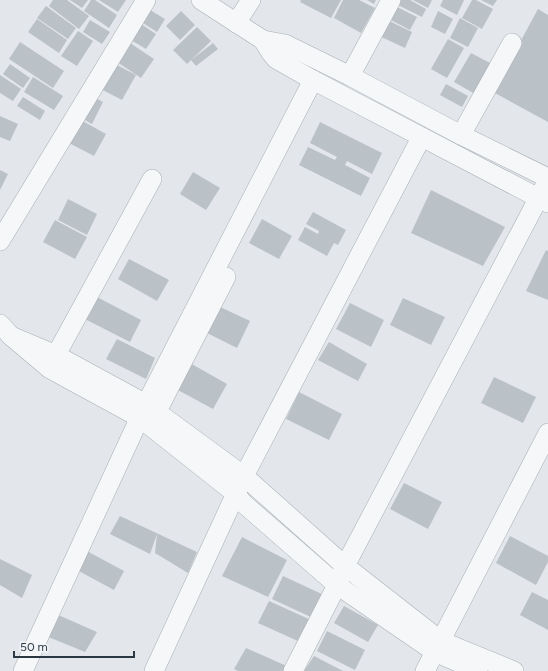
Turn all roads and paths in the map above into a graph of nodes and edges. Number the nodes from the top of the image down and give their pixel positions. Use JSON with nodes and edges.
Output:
{"nodes":[{"id":1,"x":146,"y":0,"type":"edge"},
{"id":2,"x":201,"y":0,"type":"edge"},
{"id":3,"x":251,"y":0,"type":"edge"},
{"id":4,"x":391,"y":0,"type":"edge"},
{"id":5,"x":236,"y":23,"type":"junction"},
{"id":6,"x":263,"y":40,"type":"junction"},
{"id":7,"x":512,"y":43,"type":"dead end"},
{"id":8,"x":350,"y":76,"type":"junction"},
{"id":9,"x":318,"y":82,"type":"junction"},
{"id":10,"x":461,"y":135,"type":"junction"},
{"id":11,"x":426,"y":140,"type":"junction"},
{"id":12,"x":152,"y":179,"type":"dead end"},
{"id":13,"x":548,"y":179,"type":"edge"},
{"id":14,"x":546,"y":201,"type":"edge"},
{"id":15,"x":0,"y":241,"type":"edge"},
{"id":16,"x":6,"y":330,"type":"edge"},
{"id":17,"x":56,"y":355,"type":"junction"},
{"id":18,"x":148,"y":415,"type":"junction"},
{"id":19,"x":548,"y":433,"type":"edge"},
{"id":20,"x":548,"y":450,"type":"edge"},
{"id":21,"x":248,"y":480,"type":"junction"},
{"id":22,"x":240,"y":498,"type":"junction"},
{"id":23,"x":349,"y":569,"type":"junction"},
{"id":24,"x":342,"y":588,"type":"junction"},
{"id":25,"x":444,"y":649,"type":"junction"},
{"id":26,"x":23,"y":671,"type":"edge"},
{"id":27,"x":154,"y":671,"type":"edge"},
{"id":28,"x":293,"y":671,"type":"edge"},
{"id":29,"x":425,"y":671,"type":"edge"},
{"id":30,"x":478,"y":671,"type":"edge"},
{"id":31,"x":514,"y":671,"type":"edge"}],
"edges":[{"from":1,"to":15,"type":"street"},
{"from":2,"to":5,"type":"street"},
{"from":3,"to":5,"type":"street"},
{"from":4,"to":8,"type":"street"},
{"from":5,"to":6,"type":"street"},
{"from":6,"to":8,"type":"street"},
{"from":6,"to":9,"type":"street"},
{"from":7,"to":10,"type":"street"},
{"from":8,"to":10,"type":"street"},
{"from":9,"to":11,"type":"street"},
{"from":9,"to":18,"type":"street"},
{"from":10,"to":13,"type":"street"},
{"from":11,"to":14,"type":"street"},
{"from":11,"to":21,"type":"street"},
{"from":12,"to":17,"type":"street"},
{"from":13,"to":14,"type":"street"},
{"from":14,"to":23,"type":"street"},
{"from":16,"to":17,"type":"street"},
{"from":16,"to":18,"type":"street"},
{"from":17,"to":18,"type":"street"},
{"from":18,"to":21,"type":"street"},
{"from":18,"to":22,"type":"street"},
{"from":18,"to":26,"type":"street"},
{"from":19,"to":25,"type":"street"},
{"from":20,"to":25,"type":"street"},
{"from":21,"to":22,"type":"street"},
{"from":21,"to":23,"type":"street"},
{"from":22,"to":24,"type":"street"},
{"from":22,"to":27,"type":"street"},
{"from":23,"to":24,"type":"street"},
{"from":23,"to":25,"type":"street"},
{"from":24,"to":25,"type":"street"},
{"from":24,"to":28,"type":"street"},
{"from":25,"to":29,"type":"street"},
{"from":25,"to":30,"type":"street"},
{"from":25,"to":31,"type":"street"}]}
